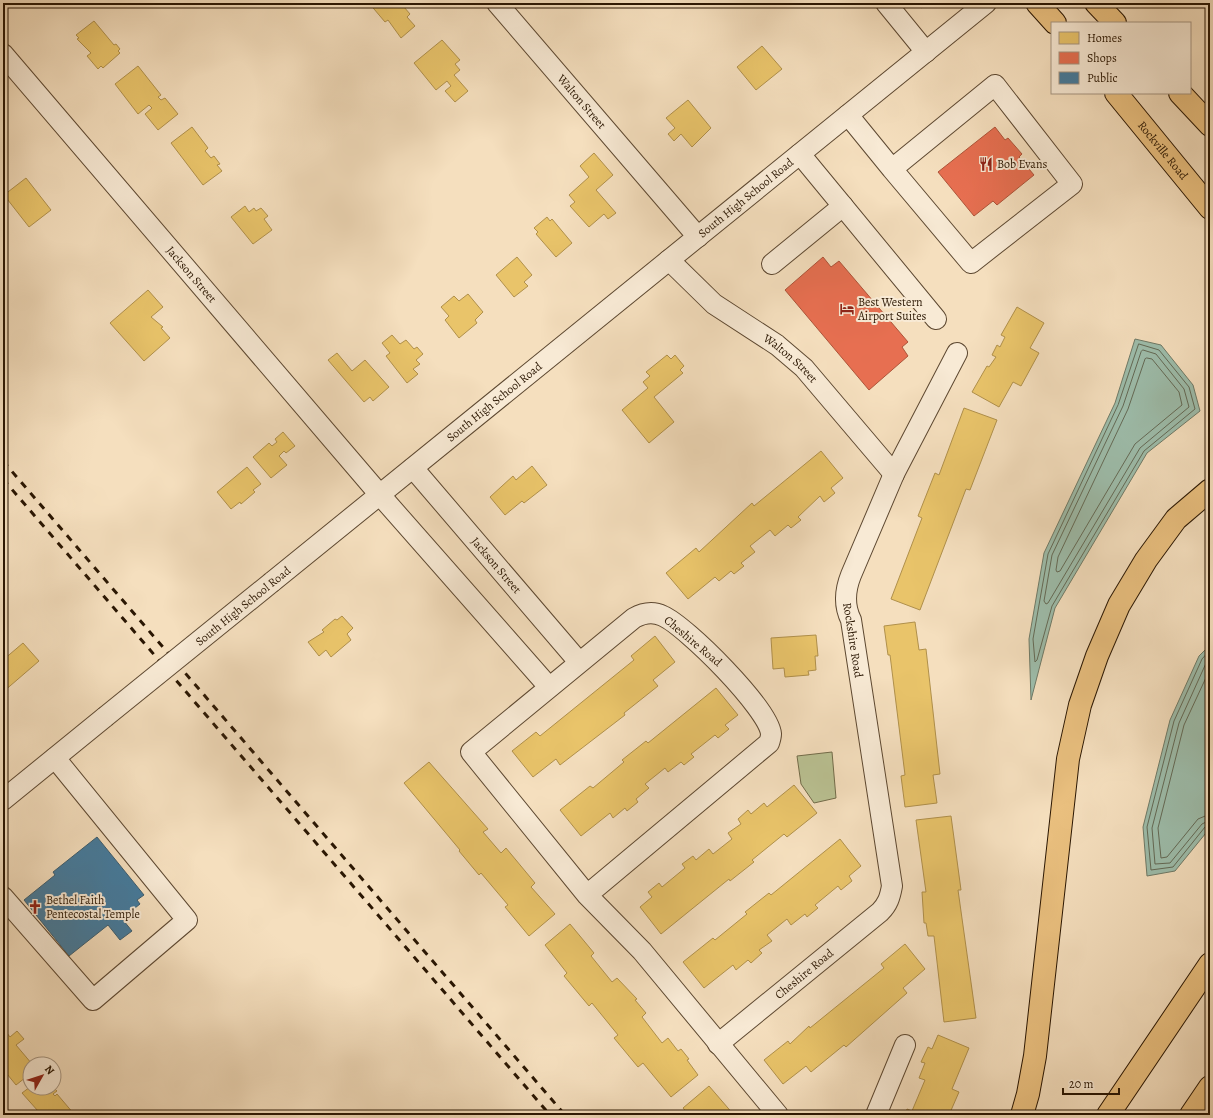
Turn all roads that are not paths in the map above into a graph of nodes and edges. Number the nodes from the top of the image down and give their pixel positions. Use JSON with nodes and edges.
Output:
{"nodes":[{"id":1,"x":497,"y":3,"type":"edge"},
{"id":2,"x":886,"y":3,"type":"edge"},
{"id":3,"x":986,"y":3,"type":"edge"},
{"id":4,"x":1037,"y":3,"type":"edge"},
{"id":5,"x":1096,"y":3,"type":"edge"},
{"id":6,"x":1054,"y":22,"type":"edge"},
{"id":7,"x":1114,"y":22,"type":"edge"},
{"id":8,"x":926,"y":52,"type":"junction"},
{"id":9,"x":3,"y":54,"type":"edge"},
{"id":10,"x":1117,"y":94,"type":"edge"},
{"id":11,"x":1181,"y":94,"type":"edge"},
{"id":12,"x":848,"y":115,"type":"junction"},
{"id":13,"x":1210,"y":125,"type":"edge"},
{"id":14,"x":800,"y":154,"type":"junction"},
{"id":15,"x":892,"y":169,"type":"junction"},
{"id":16,"x":842,"y":206,"type":"junction"},
{"id":17,"x":1210,"y":208,"type":"edge"},
{"id":18,"x":698,"y":237,"type":"junction"},
{"id":19,"x":670,"y":260,"type":"junction"},
{"id":20,"x":772,"y":264,"type":"dead end"},
{"id":21,"x":936,"y":320,"type":"dead end"},
{"id":22,"x":957,"y":352,"type":"dead end"},
{"id":23,"x":413,"y":468,"type":"junction"},
{"id":24,"x":894,"y":474,"type":"junction"},
{"id":25,"x":1210,"y":490,"type":"edge"},
{"id":26,"x":380,"y":494,"type":"junction"},
{"id":27,"x":579,"y":662,"type":"junction"},
{"id":28,"x":549,"y":687,"type":"junction"},
{"id":29,"x":55,"y":758,"type":"junction"},
{"id":30,"x":3,"y":800,"type":"edge"},
{"id":31,"x":587,"y":895,"type":"junction"},
{"id":32,"x":3,"y":897,"type":"edge"},
{"id":33,"x":888,"y":901,"type":"joint"},
{"id":34,"x":1210,"y":964,"type":"edge"},
{"id":35,"x":718,"y":1044,"type":"junction"},
{"id":36,"x":905,"y":1045,"type":"dead end"},
{"id":37,"x":1210,"y":1087,"type":"edge"},
{"id":38,"x":778,"y":1115,"type":"edge"},
{"id":39,"x":876,"y":1115,"type":"edge"},
{"id":40,"x":1022,"y":1115,"type":"edge"},
{"id":41,"x":1108,"y":1115,"type":"edge"},
{"id":42,"x":1191,"y":1115,"type":"edge"}],
"edges":[{"from":1,"to":18,"type":"street","name":"Walton Street"},
{"from":2,"to":8,"type":"street"},
{"from":3,"to":8,"type":"street","name":"South High School Road"},
{"from":4,"to":6,"type":"main road"},
{"from":5,"to":7,"type":"main road"},
{"from":8,"to":12,"type":"street","name":"South High School Road"},
{"from":9,"to":26,"type":"street","name":"Jackson Street"},
{"from":10,"to":17,"type":"main road","name":"Rockville Road"},
{"from":11,"to":13,"type":"main road"},
{"from":12,"to":14,"type":"street","name":"South High School Road"},
{"from":12,"to":15,"type":"street"},
{"from":14,"to":16,"type":"street"},
{"from":14,"to":18,"type":"street","name":"South High School Road"},
{"from":15,"to":15,"type":"street"},
{"from":16,"to":20,"type":"street"},
{"from":16,"to":21,"type":"street"},
{"from":18,"to":19,"type":"street","name":"South High School Road"},
{"from":19,"to":23,"type":"street","name":"South High School Road"},
{"from":19,"to":24,"type":"street","name":"Walton Street"},
{"from":22,"to":24,"type":"street","name":"Rockshire Road"},
{"from":23,"to":26,"type":"street","name":"South High School Road"},
{"from":23,"to":27,"type":"street","name":"Jackson Street"},
{"from":24,"to":33,"type":"street","name":"Rockshire Road"},
{"from":25,"to":40,"type":"main road"},
{"from":26,"to":28,"type":"street","name":"Jackson Street"},
{"from":26,"to":29,"type":"street","name":"South High School Road","bridge":true},
{"from":27,"to":28,"type":"street","name":"Cheshire Road"},
{"from":27,"to":31,"type":"street","name":"Cheshire Road"},
{"from":28,"to":31,"type":"street","name":"Cheshire Road"},
{"from":29,"to":30,"type":"street","name":"South High School Road"},
{"from":29,"to":32,"type":"street"},
{"from":31,"to":35,"type":"street","name":"Cheshire Road"},
{"from":33,"to":35,"type":"street","name":"Cheshire Road"},
{"from":34,"to":41,"type":"main road"},
{"from":35,"to":38,"type":"street","name":"Cheshire Road"},
{"from":36,"to":39,"type":"street"},
{"from":37,"to":42,"type":"main road"}]}
